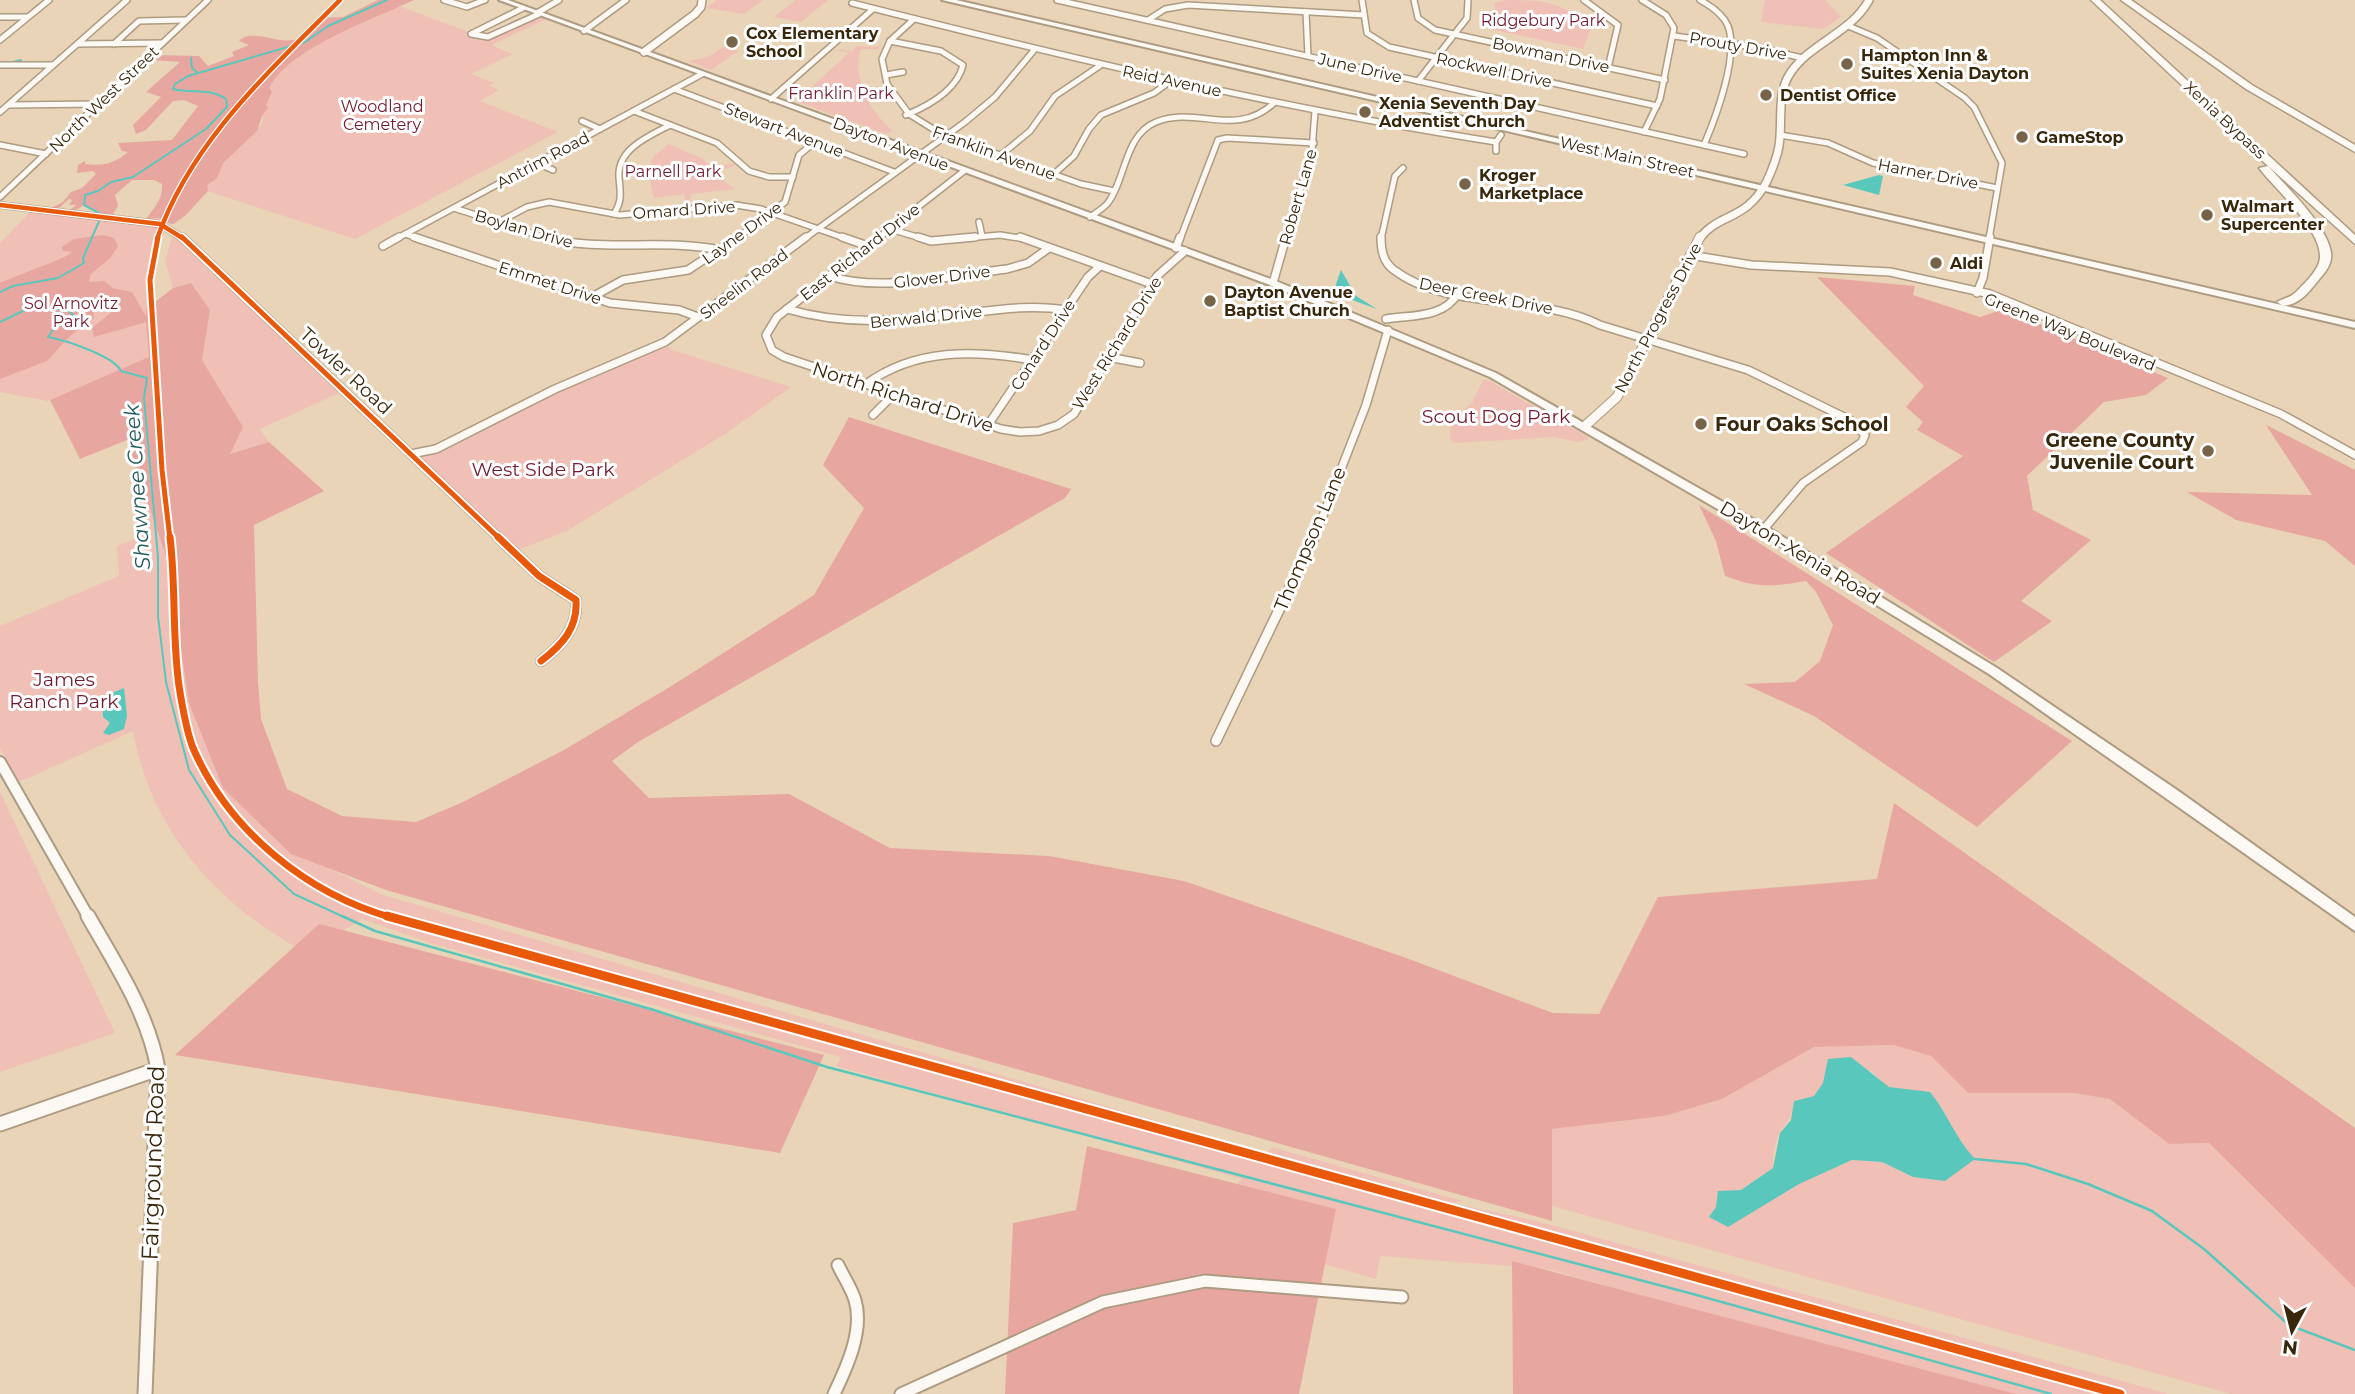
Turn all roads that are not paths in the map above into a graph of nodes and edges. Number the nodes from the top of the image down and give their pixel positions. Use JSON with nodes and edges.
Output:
{"nodes":[{"id":1,"x":48,"y":0,"type":"edge"},
{"id":2,"x":127,"y":0,"type":"edge"},
{"id":3,"x":208,"y":0,"type":"edge"},
{"id":4,"x":444,"y":0,"type":"edge"},
{"id":5,"x":485,"y":0,"type":"edge"},
{"id":6,"x":502,"y":0,"type":"edge"},
{"id":7,"x":559,"y":0,"type":"edge"},
{"id":8,"x":626,"y":0,"type":"edge"},
{"id":9,"x":702,"y":0,"type":"edge"},
{"id":10,"x":946,"y":0,"type":"edge"},
{"id":11,"x":968,"y":0,"type":"edge"},
{"id":12,"x":1057,"y":0,"type":"edge"},
{"id":13,"x":1362,"y":0,"type":"edge"},
{"id":14,"x":1414,"y":0,"type":"edge"},
{"id":15,"x":1468,"y":0,"type":"edge"},
{"id":16,"x":1584,"y":0,"type":"edge"},
{"id":17,"x":1642,"y":0,"type":"edge"},
{"id":18,"x":1700,"y":0,"type":"edge"},
{"id":19,"x":1869,"y":0,"type":"edge"},
{"id":20,"x":2095,"y":0,"type":"edge"},
{"id":21,"x":2125,"y":0,"type":"edge"},
{"id":22,"x":515,"y":2,"type":"edge"},
{"id":23,"x":852,"y":3,"type":"dead end"},
{"id":24,"x":1109,"y":4,"type":"dead end"},
{"id":25,"x":523,"y":8,"type":"junction"},
{"id":26,"x":873,"y":9,"type":"junction"},
{"id":27,"x":1102,"y":10,"type":"junction"},
{"id":28,"x":1306,"y":12,"type":"junction"},
{"id":29,"x":538,"y":14,"type":"junction"},
{"id":30,"x":1364,"y":15,"type":"junction"},
{"id":31,"x":0,"y":17,"type":"edge"},
{"id":32,"x":27,"y":17,"type":"junction"},
{"id":33,"x":914,"y":19,"type":"junction"},
{"id":34,"x":186,"y":20,"type":"junction"},
{"id":35,"x":1148,"y":20,"type":"junction"},
{"id":36,"x":1846,"y":25,"type":"junction"},
{"id":37,"x":584,"y":31,"type":"junction"},
{"id":38,"x":1251,"y":33,"type":"dead end"},
{"id":39,"x":1454,"y":35,"type":"junction"},
{"id":40,"x":1674,"y":36,"type":"junction"},
{"id":41,"x":0,"y":40,"type":"edge"},
{"id":42,"x":890,"y":41,"type":"junction"},
{"id":43,"x":1242,"y":41,"type":"junction"},
{"id":44,"x":162,"y":43,"type":"junction"},
{"id":45,"x":1729,"y":43,"type":"junction"},
{"id":46,"x":78,"y":44,"type":"junction"},
{"id":47,"x":114,"y":44,"type":"junction"},
{"id":48,"x":1035,"y":49,"type":"junction"},
{"id":49,"x":644,"y":52,"type":"junction"},
{"id":50,"x":1308,"y":56,"type":"junction"},
{"id":51,"x":1436,"y":57,"type":"junction"},
{"id":52,"x":1802,"y":58,"type":"junction"},
{"id":53,"x":2163,"y":63,"type":"junction"},
{"id":54,"x":0,"y":65,"type":"edge"},
{"id":55,"x":53,"y":65,"type":"junction"},
{"id":56,"x":1101,"y":65,"type":"junction"},
{"id":57,"x":1608,"y":68,"type":"junction"},
{"id":58,"x":903,"y":72,"type":"dead end"},
{"id":59,"x":702,"y":74,"type":"junction"},
{"id":60,"x":886,"y":75,"type":"junction"},
{"id":61,"x":1665,"y":80,"type":"junction"},
{"id":62,"x":1418,"y":81,"type":"junction"},
{"id":63,"x":1169,"y":82,"type":"junction"},
{"id":64,"x":674,"y":89,"type":"junction"},
{"id":65,"x":771,"y":99,"type":"junction"},
{"id":66,"x":1274,"y":103,"type":"junction"},
{"id":67,"x":98,"y":104,"type":"junction"},
{"id":68,"x":0,"y":105,"type":"edge"},
{"id":69,"x":9,"y":105,"type":"junction"},
{"id":70,"x":1657,"y":106,"type":"junction"},
{"id":71,"x":634,"y":111,"type":"junction"},
{"id":72,"x":1315,"y":111,"type":"junction"},
{"id":73,"x":0,"y":112,"type":"edge"},
{"id":74,"x":906,"y":115,"type":"junction"},
{"id":75,"x":582,"y":121,"type":"dead end"},
{"id":76,"x":670,"y":125,"type":"junction"},
{"id":77,"x":600,"y":129,"type":"junction"},
{"id":78,"x":1644,"y":132,"type":"junction"},
{"id":79,"x":946,"y":135,"type":"junction"},
{"id":80,"x":1501,"y":135,"type":"dead end"},
{"id":81,"x":1780,"y":135,"type":"junction"},
{"id":82,"x":815,"y":142,"type":"junction"},
{"id":83,"x":1314,"y":142,"type":"junction"},
{"id":84,"x":1496,"y":142,"type":"junction"},
{"id":85,"x":0,"y":145,"type":"edge"},
{"id":86,"x":1704,"y":145,"type":"junction"},
{"id":87,"x":2355,"y":149,"type":"edge"},
{"id":88,"x":1496,"y":151,"type":"dead end"},
{"id":89,"x":46,"y":154,"type":"junction"},
{"id":90,"x":918,"y":154,"type":"junction"},
{"id":91,"x":1744,"y":154,"type":"dead end"},
{"id":92,"x":1001,"y":155,"type":"junction"},
{"id":93,"x":537,"y":163,"type":"junction"},
{"id":94,"x":1403,"y":168,"type":"dead end"},
{"id":95,"x":553,"y":170,"type":"dead end"},
{"id":96,"x":964,"y":171,"type":"junction"},
{"id":97,"x":894,"y":172,"type":"junction"},
{"id":98,"x":1054,"y":174,"type":"junction"},
{"id":99,"x":793,"y":177,"type":"junction"},
{"id":100,"x":1763,"y":185,"type":"junction"},
{"id":101,"x":1997,"y":188,"type":"junction"},
{"id":102,"x":1114,"y":191,"type":"junction"},
{"id":103,"x":0,"y":197,"type":"edge"},
{"id":104,"x":0,"y":205,"type":"edge"},
{"id":105,"x":454,"y":208,"type":"junction"},
{"id":106,"x":772,"y":213,"type":"junction"},
{"id":107,"x":614,"y":214,"type":"junction"},
{"id":108,"x":1090,"y":218,"type":"junction"},
{"id":109,"x":499,"y":222,"type":"junction"},
{"id":110,"x":979,"y":222,"type":"dead end"},
{"id":111,"x":817,"y":229,"type":"junction"},
{"id":112,"x":890,"y":229,"type":"junction"},
{"id":113,"x":405,"y":234,"type":"junction"},
{"id":114,"x":982,"y":236,"type":"junction"},
{"id":115,"x":1989,"y":237,"type":"junction"},
{"id":116,"x":2355,"y":241,"type":"edge"},
{"id":117,"x":383,"y":246,"type":"dead end"},
{"id":118,"x":868,"y":246,"type":"junction"},
{"id":119,"x":1049,"y":247,"type":"junction"},
{"id":120,"x":720,"y":250,"type":"junction"},
{"id":121,"x":1180,"y":250,"type":"junction"},
{"id":122,"x":1690,"y":256,"type":"junction"},
{"id":123,"x":1202,"y":257,"type":"joint"},
{"id":124,"x":1099,"y":267,"type":"junction"},
{"id":125,"x":2143,"y":273,"type":"junction"},
{"id":126,"x":830,"y":276,"type":"junction"},
{"id":127,"x":1273,"y":283,"type":"junction"},
{"id":128,"x":1152,"y":284,"type":"junction"},
{"id":129,"x":1977,"y":292,"type":"junction"},
{"id":130,"x":1458,"y":293,"type":"junction"},
{"id":131,"x":592,"y":297,"type":"junction"},
{"id":132,"x":2283,"y":302,"type":"junction"},
{"id":133,"x":787,"y":309,"type":"junction"},
{"id":134,"x":1066,"y":310,"type":"junction"},
{"id":135,"x":698,"y":317,"type":"junction"},
{"id":136,"x":2355,"y":318,"type":"edge"},
{"id":137,"x":1384,"y":325,"type":"junction"},
{"id":138,"x":2355,"y":325,"type":"edge"},
{"id":139,"x":1647,"y":339,"type":"junction"},
{"id":140,"x":767,"y":341,"type":"joint"},
{"id":141,"x":1108,"y":357,"type":"junction"},
{"id":142,"x":1034,"y":360,"type":"junction"},
{"id":143,"x":1140,"y":363,"type":"dead end"},
{"id":144,"x":866,"y":384,"type":"junction"},
{"id":145,"x":894,"y":394,"type":"junction"},
{"id":146,"x":873,"y":415,"type":"dead end"},
{"id":147,"x":988,"y":425,"type":"junction"},
{"id":148,"x":1585,"y":426,"type":"junction"},
{"id":149,"x":1047,"y":429,"type":"joint"},
{"id":150,"x":411,"y":454,"type":"junction"},
{"id":151,"x":2355,"y":455,"type":"edge"},
{"id":152,"x":2355,"y":461,"type":"edge"},
{"id":153,"x":1763,"y":530,"type":"junction"},
{"id":154,"x":541,"y":661,"type":"dead end"},
{"id":155,"x":1216,"y":741,"type":"dead end"},
{"id":156,"x":0,"y":762,"type":"edge"},
{"id":157,"x":2355,"y":925,"type":"edge"},
{"id":158,"x":158,"y":1069,"type":"junction"},
{"id":159,"x":0,"y":1124,"type":"edge"},
{"id":160,"x":838,"y":1265,"type":"dead end"},
{"id":161,"x":1402,"y":1297,"type":"dead end"},
{"id":162,"x":145,"y":1394,"type":"edge"},
{"id":163,"x":834,"y":1394,"type":"edge"},
{"id":164,"x":901,"y":1394,"type":"edge"}],
"edges":[{"from":1,"to":32,"type":"street"},
{"from":2,"to":46,"type":"street"},
{"from":3,"to":34,"type":"street","name":"North West Street"},
{"from":4,"to":5,"type":"street"},
{"from":6,"to":22,"type":"main road","name":"Dayton Avenue"},
{"from":7,"to":29,"type":"street"},
{"from":8,"to":37,"type":"street"},
{"from":9,"to":49,"type":"street"},
{"from":10,"to":100,"type":"main road","name":"West Main Street"},
{"from":11,"to":100,"type":"main road","name":"West Main Street"},
{"from":12,"to":27,"type":"street","name":"June Drive"},
{"from":13,"to":30,"type":"street","name":"Rockwell Drive"},
{"from":14,"to":39,"type":"street","name":"Bowman Drive"},
{"from":15,"to":39,"type":"street"},
{"from":16,"to":57,"type":"street"},
{"from":17,"to":40,"type":"street"},
{"from":18,"to":45,"type":"street"},
{"from":19,"to":36,"type":"street"},
{"from":20,"to":53,"type":"highway","name":"Xenia Bypass"},
{"from":21,"to":87,"type":"highway","name":"Xenia Bypass"},
{"from":22,"to":25,"type":"main road","name":"Dayton Avenue"},
{"from":23,"to":26,"type":"street","name":"Reid Avenue"},
{"from":24,"to":27,"type":"street"},
{"from":25,"to":29,"type":"main road","name":"Dayton Avenue"},
{"from":25,"to":29,"type":"street"},
{"from":26,"to":33,"type":"street","name":"Reid Avenue"},
{"from":26,"to":65,"type":"street"},
{"from":27,"to":35,"type":"street","name":"June Drive"},
{"from":28,"to":30,"type":"street"},
{"from":28,"to":35,"type":"street"},
{"from":28,"to":50,"type":"street"},
{"from":29,"to":37,"type":"main road","name":"Dayton Avenue"},
{"from":30,"to":51,"type":"street","name":"Rockwell Drive"},
{"from":31,"to":32,"type":"street"},
{"from":32,"to":41,"type":"street"},
{"from":33,"to":42,"type":"street"},
{"from":33,"to":48,"type":"street","name":"Reid Avenue"},
{"from":34,"to":44,"type":"street","name":"North West Street"},
{"from":34,"to":47,"type":"street"},
{"from":35,"to":43,"type":"street","name":"June Drive"},
{"from":36,"to":52,"type":"street"},
{"from":36,"to":101,"type":"street"},
{"from":37,"to":49,"type":"main road","name":"Dayton Avenue"},
{"from":38,"to":43,"type":"street"},
{"from":39,"to":51,"type":"street"},
{"from":39,"to":57,"type":"street","name":"Bowman Drive"},
{"from":40,"to":45,"type":"street","name":"Prouty Drive"},
{"from":40,"to":61,"type":"street"},
{"from":42,"to":60,"type":"street"},
{"from":42,"to":74,"type":"street"},
{"from":43,"to":50,"type":"street","name":"June Drive"},
{"from":44,"to":47,"type":"street"},
{"from":44,"to":67,"type":"street","name":"North West Street"},
{"from":45,"to":52,"type":"street","name":"Prouty Drive"},
{"from":45,"to":86,"type":"street"},
{"from":46,"to":47,"type":"street"},
{"from":46,"to":55,"type":"street"},
{"from":48,"to":56,"type":"street","name":"Reid Avenue"},
{"from":48,"to":79,"type":"street","name":"Sheelin Road"},
{"from":49,"to":59,"type":"main road","name":"Dayton Avenue"},
{"from":50,"to":62,"type":"street","name":"June Drive"},
{"from":51,"to":62,"type":"street"},
{"from":51,"to":70,"type":"street","name":"Rockwell Drive"},
{"from":52,"to":81,"type":"street"},
{"from":53,"to":116,"type":"highway","name":"Xenia Bypass"},
{"from":53,"to":132,"type":"highway"},
{"from":54,"to":55,"type":"street"},
{"from":55,"to":69,"type":"street"},
{"from":56,"to":63,"type":"street","name":"Reid Avenue"},
{"from":56,"to":92,"type":"street"},
{"from":57,"to":61,"type":"street","name":"Bowman Drive"},
{"from":58,"to":60,"type":"street"},
{"from":59,"to":64,"type":"street","name":"Antrim Road"},
{"from":59,"to":65,"type":"main road","name":"Dayton Avenue"},
{"from":60,"to":74,"type":"street"},
{"from":61,"to":70,"type":"street"},
{"from":62,"to":78,"type":"street","name":"June Drive"},
{"from":63,"to":66,"type":"street","name":"Reid Avenue"},
{"from":63,"to":98,"type":"street"},
{"from":64,"to":71,"type":"street","name":"Antrim Road"},
{"from":64,"to":82,"type":"street","name":"Stewart Avenue"},
{"from":65,"to":90,"type":"main road","name":"Dayton Avenue"},
{"from":66,"to":72,"type":"street","name":"Reid Avenue"},
{"from":66,"to":102,"type":"street"},
{"from":67,"to":69,"type":"street"},
{"from":67,"to":89,"type":"street","name":"North West Street"},
{"from":68,"to":69,"type":"street"},
{"from":69,"to":73,"type":"street"},
{"from":70,"to":78,"type":"street"},
{"from":71,"to":76,"type":"street"},
{"from":71,"to":77,"type":"street","name":"Antrim Road"},
{"from":72,"to":83,"type":"street","name":"Robert Lane"},
{"from":72,"to":84,"type":"street","name":"Reid Avenue"},
{"from":74,"to":79,"type":"street","name":"Franklin Avenue"},
{"from":75,"to":77,"type":"street"},
{"from":76,"to":99,"type":"street"},
{"from":76,"to":107,"type":"street"},
{"from":77,"to":93,"type":"street","name":"Antrim Road"},
{"from":78,"to":86,"type":"street","name":"June Drive"},
{"from":79,"to":90,"type":"street","name":"Sheelin Road"},
{"from":79,"to":92,"type":"street","name":"Franklin Avenue"},
{"from":80,"to":84,"type":"street"},
{"from":81,"to":100,"type":"street"},
{"from":81,"to":101,"type":"street","name":"Harner Drive"},
{"from":82,"to":97,"type":"street","name":"Stewart Avenue"},
{"from":82,"to":99,"type":"street","name":"Layne Drive"},
{"from":83,"to":121,"type":"street"},
{"from":83,"to":127,"type":"street","name":"Robert Lane"},
{"from":84,"to":88,"type":"street"},
{"from":85,"to":89,"type":"street"},
{"from":86,"to":91,"type":"street","name":"June Drive"},
{"from":89,"to":103,"type":"street","name":"North West Street"},
{"from":90,"to":96,"type":"main road","name":"Dayton Avenue"},
{"from":90,"to":97,"type":"street","name":"Sheelin Road"},
{"from":92,"to":98,"type":"street","name":"Franklin Avenue"},
{"from":93,"to":95,"type":"street"},
{"from":93,"to":105,"type":"street","name":"Antrim Road"},
{"from":94,"to":130,"type":"street","name":"Deer Creek Drive"},
{"from":96,"to":108,"type":"main road","name":"Dayton Avenue"},
{"from":96,"to":112,"type":"street","name":"East Richard Drive"},
{"from":97,"to":111,"type":"street","name":"Sheelin Road"},
{"from":98,"to":102,"type":"street","name":"Franklin Avenue"},
{"from":99,"to":106,"type":"street","name":"Layne Drive"},
{"from":100,"to":115,"type":"main road","name":"West Main Street"},
{"from":100,"to":122,"type":"street","name":"North Progress Drive"},
{"from":101,"to":115,"type":"street"},
{"from":102,"to":108,"type":"street"},
{"from":104,"to":150,"type":"street","name":"Towler Road"},
{"from":105,"to":109,"type":"street","name":"Boylan Drive"},
{"from":105,"to":113,"type":"street","name":"Antrim Road"},
{"from":106,"to":107,"type":"street","name":"Omard Drive"},
{"from":106,"to":111,"type":"street","name":"Omard Drive"},
{"from":106,"to":120,"type":"street","name":"Layne Drive"},
{"from":107,"to":109,"type":"street","name":"Omard Drive"},
{"from":108,"to":121,"type":"main road","name":"Dayton Avenue"},
{"from":109,"to":120,"type":"street","name":"Boylan Drive"},
{"from":110,"to":114,"type":"street"},
{"from":111,"to":118,"type":"street","name":"Omard Drive"},
{"from":111,"to":135,"type":"street","name":"Sheelin Road"},
{"from":112,"to":114,"type":"street"},
{"from":112,"to":118,"type":"street","name":"East Richard Drive"},
{"from":113,"to":117,"type":"street","name":"Antrim Road"},
{"from":113,"to":131,"type":"street","name":"Emmet Drive"},
{"from":114,"to":119,"type":"street"},
{"from":115,"to":125,"type":"main road","name":"West Main Street"},
{"from":115,"to":129,"type":"street"},
{"from":118,"to":126,"type":"street","name":"East Richard Drive"},
{"from":119,"to":124,"type":"street"},
{"from":119,"to":126,"type":"street","name":"Glover Drive"},
{"from":120,"to":131,"type":"street","name":"Layne Drive"},
{"from":121,"to":123,"type":"main road","name":"Dayton Avenue"},
{"from":121,"to":128,"type":"street","name":"West Richard Drive"},
{"from":122,"to":129,"type":"street","name":"Greene Way Boulevard"},
{"from":122,"to":139,"type":"street","name":"North Progress Drive"},
{"from":123,"to":127,"type":"main road","name":"Dayton-Xenia Road"},
{"from":124,"to":128,"type":"street"},
{"from":124,"to":134,"type":"street","name":"Conard Drive"},
{"from":125,"to":132,"type":"main road"},
{"from":125,"to":138,"type":"main road"},
{"from":126,"to":133,"type":"street","name":"East Richard Drive"},
{"from":127,"to":137,"type":"main road","name":"Dayton-Xenia Road"},
{"from":128,"to":141,"type":"street","name":"West Richard Drive"},
{"from":129,"to":151,"type":"street","name":"Greene Way Boulevard"},
{"from":129,"to":152,"type":"street","name":"Greene Way Boulevard"},
{"from":130,"to":137,"type":"street"},
{"from":130,"to":139,"type":"street","name":"Deer Creek Drive"},
{"from":131,"to":135,"type":"street","name":"Emmet Drive"},
{"from":132,"to":136,"type":"main road"},
{"from":133,"to":134,"type":"street","name":"Berwald Drive"},
{"from":133,"to":140,"type":"street","name":"East Richard Drive"},
{"from":134,"to":142,"type":"street","name":"Conard Drive"},
{"from":135,"to":150,"type":"street","name":"Sheelin Road"},
{"from":137,"to":148,"type":"main road","name":"Dayton-Xenia Road"},
{"from":137,"to":155,"type":"street","name":"Thompson Lane"},
{"from":139,"to":148,"type":"street","name":"North Progress Drive"},
{"from":139,"to":153,"type":"street","name":"Deer Creek Drive"},
{"from":140,"to":144,"type":"street","name":"North Richard Drive"},
{"from":141,"to":143,"type":"street"},
{"from":141,"to":149,"type":"street","name":"West Richard Drive"},
{"from":142,"to":144,"type":"street"},
{"from":142,"to":147,"type":"street","name":"Conard Drive"},
{"from":144,"to":145,"type":"street","name":"North Richard Drive"},
{"from":145,"to":146,"type":"street"},
{"from":145,"to":147,"type":"street","name":"North Richard Drive"},
{"from":147,"to":149,"type":"street","name":"North Richard Drive"},
{"from":148,"to":153,"type":"main road","name":"Dayton-Xenia Road"},
{"from":150,"to":154,"type":"street","name":"Towler Road"},
{"from":153,"to":157,"type":"main road","name":"Dayton-Xenia Road"},
{"from":156,"to":158,"type":"street","name":"Fairground Road"},
{"from":158,"to":159,"type":"street"},
{"from":158,"to":162,"type":"street","name":"Fairground Road"},
{"from":160,"to":163,"type":"street"},
{"from":161,"to":164,"type":"street"}]}
